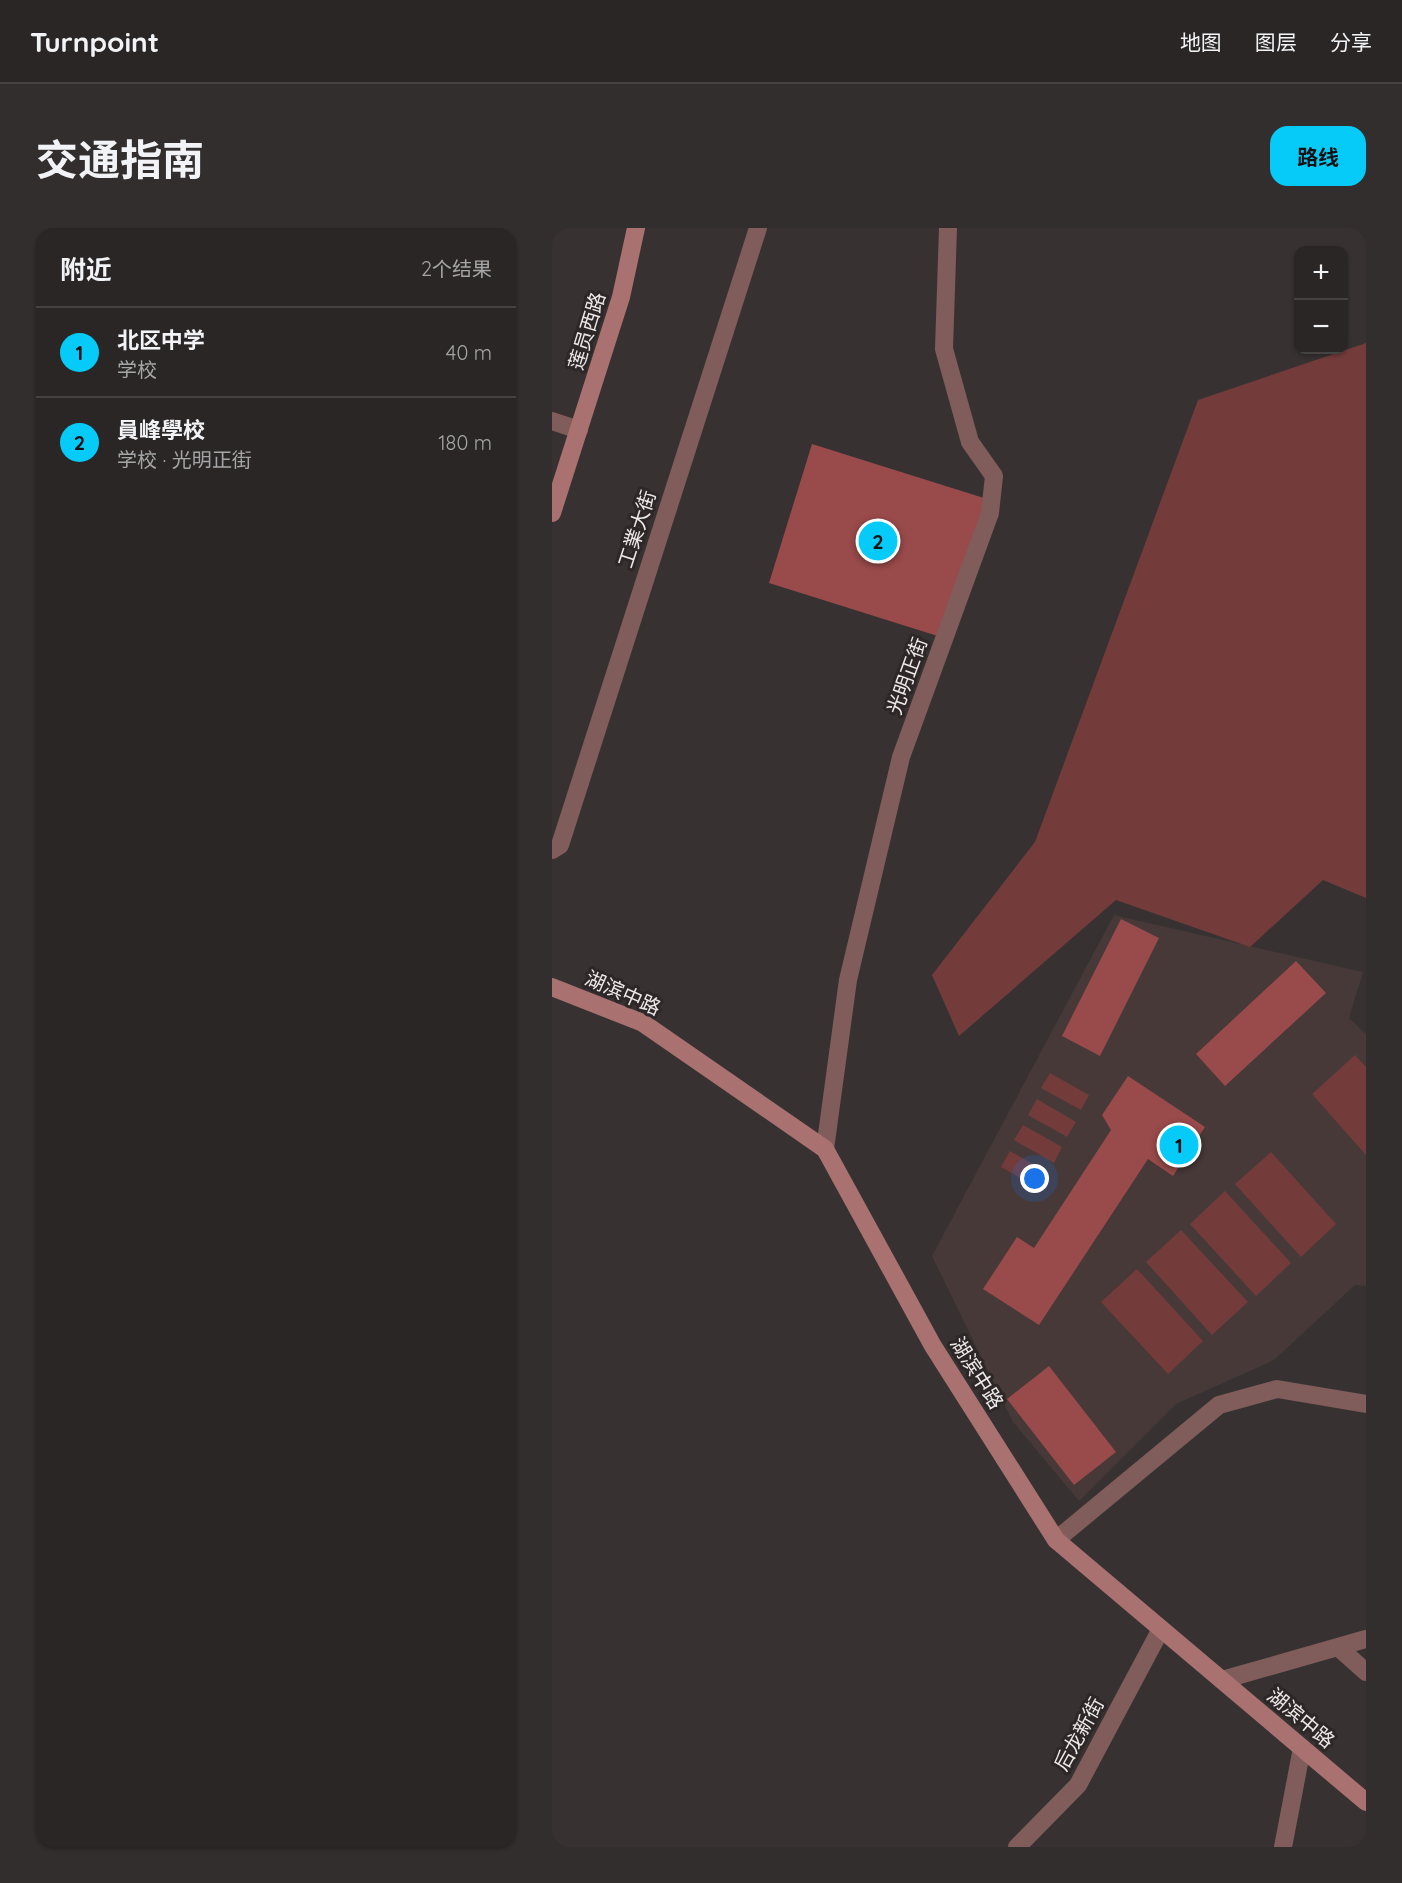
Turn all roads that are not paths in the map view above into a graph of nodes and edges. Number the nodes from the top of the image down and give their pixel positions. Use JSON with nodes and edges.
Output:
{"nodes":[{"id":1,"x":636,"y":228,"type":"edge"},
{"id":2,"x":758,"y":228,"type":"edge"},
{"id":3,"x":948,"y":228,"type":"edge"},
{"id":4,"x":552,"y":421,"type":"edge"},
{"id":5,"x":579,"y":430,"type":"junction"},
{"id":6,"x":552,"y":513,"type":"edge"},
{"id":7,"x":556,"y":847,"type":"edge"},
{"id":8,"x":552,"y":987,"type":"edge"},
{"id":9,"x":825,"y":1149,"type":"junction"},
{"id":10,"x":1366,"y":1404,"type":"edge"},
{"id":11,"x":1056,"y":1540,"type":"junction"},
{"id":12,"x":1161,"y":1629,"type":"junction"},
{"id":13,"x":1366,"y":1639,"type":"edge"},
{"id":14,"x":1338,"y":1647,"type":"junction"},
{"id":15,"x":1366,"y":1672,"type":"edge"},
{"id":16,"x":1222,"y":1680,"type":"junction"},
{"id":17,"x":1302,"y":1748,"type":"junction"},
{"id":18,"x":1366,"y":1802,"type":"edge"},
{"id":19,"x":1017,"y":1847,"type":"edge"},
{"id":20,"x":1283,"y":1847,"type":"edge"}],
"edges":[{"from":1,"to":5,"type":"main road","name":"莲员西路"},
{"from":2,"to":7,"type":"street","name":"工業大街"},
{"from":3,"to":9,"type":"street","name":"光明正街"},
{"from":4,"to":5,"type":"street"},
{"from":5,"to":6,"type":"main road","name":"莲员西路"},
{"from":8,"to":9,"type":"main road","name":"湖滨中路"},
{"from":9,"to":11,"type":"main road","name":"湖滨中路"},
{"from":10,"to":11,"type":"street"},
{"from":11,"to":12,"type":"main road","name":"湖滨中路"},
{"from":12,"to":16,"type":"main road","name":"湖滨中路"},
{"from":12,"to":19,"type":"street","name":"后龙新街"},
{"from":13,"to":14,"type":"street"},
{"from":14,"to":15,"type":"street"},
{"from":14,"to":16,"type":"street"},
{"from":16,"to":17,"type":"main road","name":"湖滨中路"},
{"from":17,"to":18,"type":"main road","name":"湖滨中路"},
{"from":17,"to":20,"type":"street"}]}
